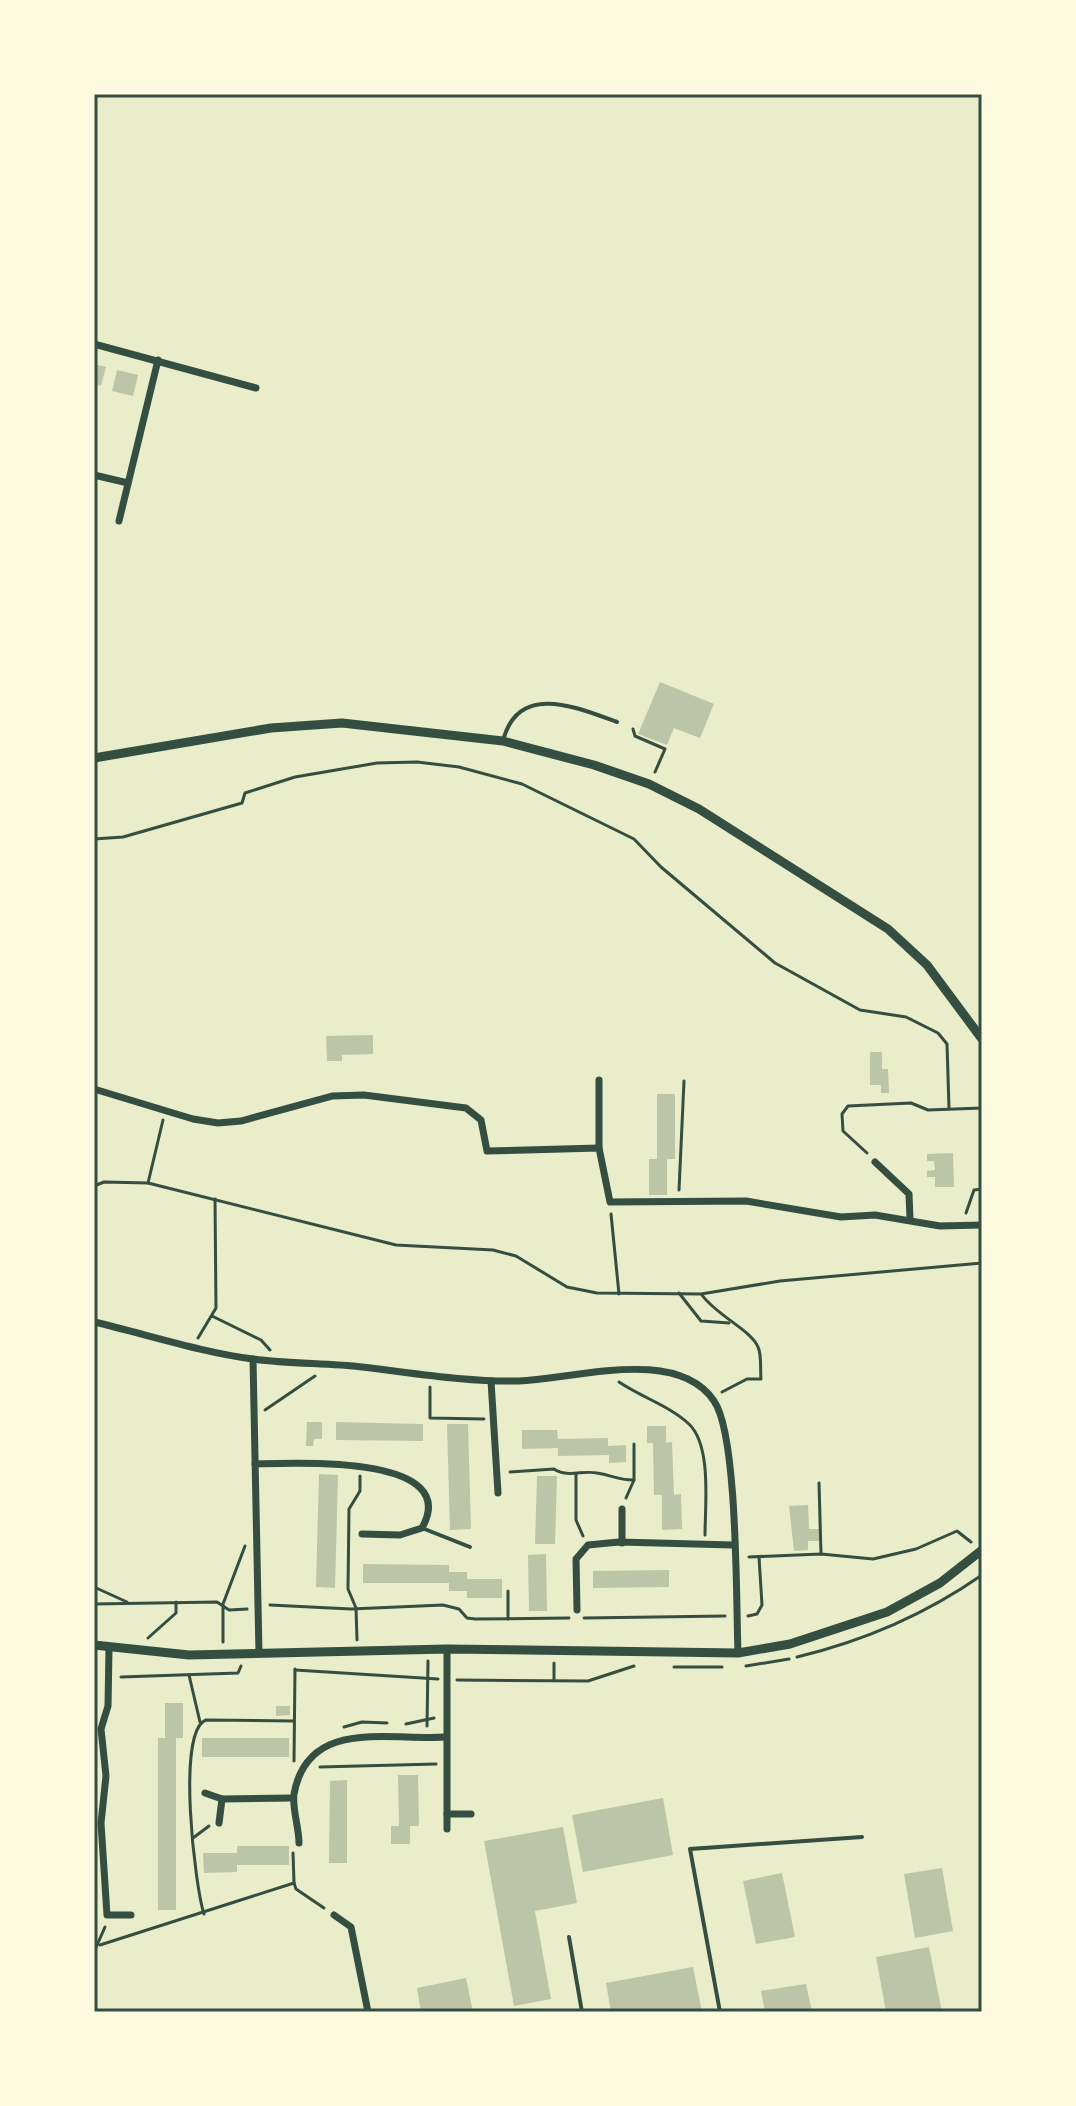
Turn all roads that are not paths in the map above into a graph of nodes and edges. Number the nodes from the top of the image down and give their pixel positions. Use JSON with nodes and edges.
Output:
{"nodes":[{"id":1,"x":94,"y":344,"type":"edge"},
{"id":2,"x":158,"y":360,"type":"junction"},
{"id":3,"x":256,"y":388,"type":"dead end"},
{"id":4,"x":94,"y":475,"type":"edge"},
{"id":5,"x":128,"y":483,"type":"junction"},
{"id":6,"x":119,"y":521,"type":"dead end"},
{"id":7,"x":617,"y":722,"type":"dead end"},
{"id":8,"x":503,"y":741,"type":"junction"},
{"id":9,"x":94,"y":758,"type":"edge"},
{"id":10,"x":982,"y":1039,"type":"edge"},
{"id":11,"x":599,"y":1080,"type":"dead end"},
{"id":12,"x":94,"y":1089,"type":"edge"},
{"id":13,"x":599,"y":1148,"type":"junction"},
{"id":14,"x":875,"y":1162,"type":"road end"},
{"id":15,"x":910,"y":1219,"type":"junction"},
{"id":16,"x":982,"y":1225,"type":"edge"},
{"id":17,"x":94,"y":1322,"type":"edge"},
{"id":18,"x":253,"y":1359,"type":"junction"},
{"id":19,"x":491,"y":1381,"type":"junction"},
{"id":20,"x":255,"y":1464,"type":"junction"},
{"id":21,"x":498,"y":1493,"type":"dead end"},
{"id":22,"x":622,"y":1509,"type":"road end"},
{"id":23,"x":422,"y":1528,"type":"junction"},
{"id":24,"x":362,"y":1534,"type":"dead end"},
{"id":25,"x":622,"y":1543,"type":"junction"},
{"id":26,"x":733,"y":1545,"type":"junction"},
{"id":27,"x":470,"y":1547,"type":"dead end"},
{"id":28,"x":981,"y":1551,"type":"edge"},
{"id":29,"x":577,"y":1610,"type":"dead end"},
{"id":30,"x":94,"y":1645,"type":"edge"},
{"id":31,"x":109,"y":1649,"type":"junction"},
{"id":32,"x":447,"y":1649,"type":"junction"},
{"id":33,"x":738,"y":1653,"type":"junction"},
{"id":34,"x":259,"y":1654,"type":"junction"},
{"id":35,"x":445,"y":1737,"type":"junction"},
{"id":36,"x":98,"y":1751,"type":"edge"},
{"id":37,"x":205,"y":1793,"type":"dead end"},
{"id":38,"x":293,"y":1798,"type":"junction"},
{"id":39,"x":222,"y":1799,"type":"junction"},
{"id":40,"x":447,"y":1814,"type":"junction"},
{"id":41,"x":471,"y":1814,"type":"dead end"},
{"id":42,"x":219,"y":1823,"type":"road end"},
{"id":43,"x":447,"y":1829,"type":"dead end"},
{"id":44,"x":862,"y":1837,"type":"dead end"},
{"id":45,"x":299,"y":1843,"type":"road end"},
{"id":46,"x":131,"y":1915,"type":"dead end"},
{"id":47,"x":334,"y":1915,"type":"road end"},
{"id":48,"x":569,"y":1937,"type":"dead end"},
{"id":49,"x":368,"y":2012,"type":"edge"},
{"id":50,"x":582,"y":2012,"type":"edge"},
{"id":51,"x":720,"y":2012,"type":"edge"}],
"edges":[{"from":1,"to":2,"type":"street"},
{"from":2,"to":3,"type":"street"},
{"from":2,"to":5,"type":"street"},
{"from":4,"to":5,"type":"street"},
{"from":5,"to":6,"type":"street"},
{"from":7,"to":8,"type":"lane"},
{"from":8,"to":9,"type":"street"},
{"from":8,"to":10,"type":"street"},
{"from":11,"to":13,"type":"street"},
{"from":12,"to":13,"type":"street"},
{"from":13,"to":15,"type":"street"},
{"from":14,"to":15,"type":"street"},
{"from":15,"to":16,"type":"street"},
{"from":17,"to":18,"type":"street"},
{"from":18,"to":19,"type":"street"},
{"from":18,"to":20,"type":"street"},
{"from":19,"to":21,"type":"street"},
{"from":19,"to":26,"type":"street"},
{"from":20,"to":23,"type":"street"},
{"from":20,"to":34,"type":"street"},
{"from":22,"to":25,"type":"street"},
{"from":23,"to":24,"type":"street"},
{"from":23,"to":27,"type":"lane"},
{"from":25,"to":26,"type":"street"},
{"from":25,"to":29,"type":"street"},
{"from":26,"to":33,"type":"street"},
{"from":28,"to":33,"type":"street"},
{"from":30,"to":31,"type":"street"},
{"from":31,"to":34,"type":"street"},
{"from":31,"to":36,"type":"street"},
{"from":32,"to":33,"type":"street"},
{"from":32,"to":34,"type":"street"},
{"from":32,"to":35,"type":"street"},
{"from":35,"to":38,"type":"street"},
{"from":35,"to":40,"type":"street"},
{"from":36,"to":46,"type":"street"},
{"from":37,"to":39,"type":"street"},
{"from":38,"to":39,"type":"street"},
{"from":38,"to":45,"type":"street"},
{"from":39,"to":42,"type":"street"},
{"from":40,"to":41,"type":"street"},
{"from":40,"to":43,"type":"street"},
{"from":44,"to":51,"type":"lane"},
{"from":47,"to":49,"type":"street"},
{"from":48,"to":50,"type":"lane"}]}
